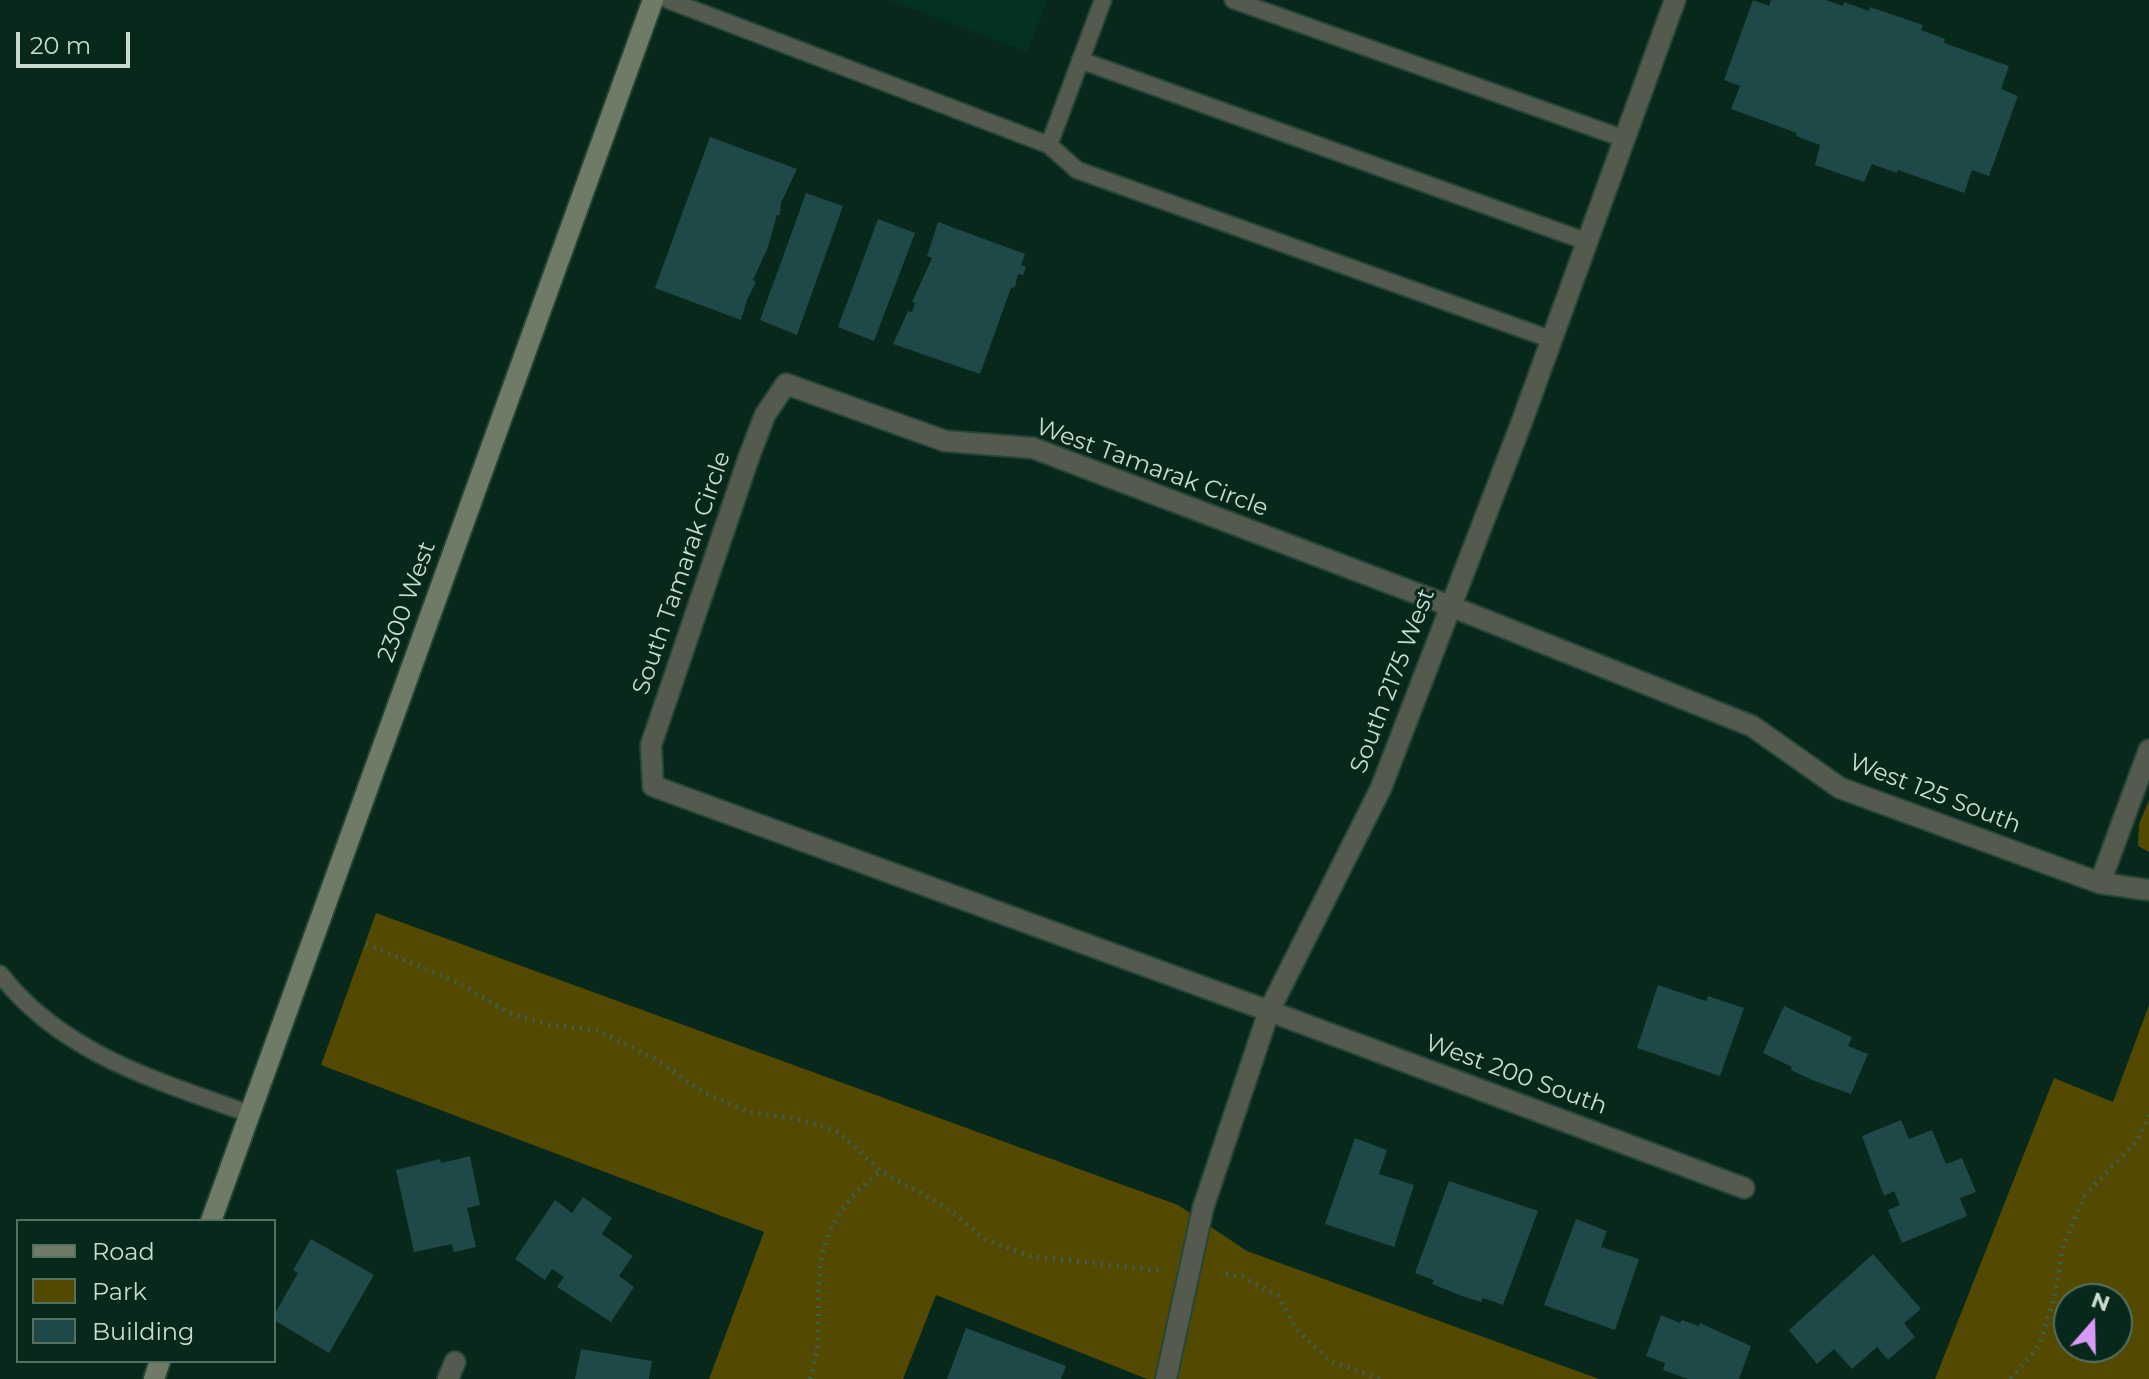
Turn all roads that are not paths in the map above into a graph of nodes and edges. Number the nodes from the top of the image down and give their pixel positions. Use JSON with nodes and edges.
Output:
{"nodes":[{"id":1,"x":653,"y":0,"type":"edge"},
{"id":2,"x":668,"y":0,"type":"edge"},
{"id":3,"x":1103,"y":0,"type":"edge"},
{"id":4,"x":1233,"y":0,"type":"edge"},
{"id":5,"x":1675,"y":0,"type":"edge"},
{"id":6,"x":1080,"y":60,"type":"junction"},
{"id":7,"x":1625,"y":139,"type":"junction"},
{"id":8,"x":1049,"y":145,"type":"junction"},
{"id":9,"x":1588,"y":242,"type":"junction"},
{"id":10,"x":1553,"y":340,"type":"junction"},
{"id":11,"x":786,"y":384,"type":"joint"},
{"id":12,"x":1450,"y":606,"type":"junction"},
{"id":13,"x":2149,"y":750,"type":"edge"},
{"id":14,"x":2100,"y":883,"type":"junction"},
{"id":15,"x":2149,"y":890,"type":"edge"},
{"id":16,"x":0,"y":974,"type":"edge"},
{"id":17,"x":1269,"y":1011,"type":"junction"},
{"id":18,"x":250,"y":1114,"type":"junction"},
{"id":19,"x":1744,"y":1188,"type":"dead end"},
{"id":20,"x":212,"y":1219,"type":"edge"},
{"id":21,"x":1166,"y":1379,"type":"edge"}],
"edges":[{"from":1,"to":18,"type":"main road","name":"2300 West"},
{"from":2,"to":8,"type":"lane"},
{"from":3,"to":6,"type":"lane"},
{"from":4,"to":7,"type":"lane"},
{"from":5,"to":7,"type":"street","name":"South 2175 West"},
{"from":6,"to":8,"type":"lane"},
{"from":6,"to":9,"type":"lane"},
{"from":7,"to":9,"type":"street","name":"South 2175 West"},
{"from":8,"to":10,"type":"lane"},
{"from":9,"to":10,"type":"street","name":"South 2175 West"},
{"from":10,"to":12,"type":"street","name":"South 2175 West"},
{"from":11,"to":12,"type":"street","name":"West Tamarak Circle"},
{"from":11,"to":17,"type":"street","name":"South Tamarak Circle"},
{"from":12,"to":14,"type":"street","name":"West 125 South"},
{"from":12,"to":17,"type":"street","name":"South 2175 West"},
{"from":13,"to":14,"type":"street"},
{"from":14,"to":15,"type":"street","name":"West 125 South"},
{"from":16,"to":18,"type":"lane"},
{"from":17,"to":19,"type":"street","name":"West 200 South"},
{"from":17,"to":21,"type":"street","name":"South 2175 West"},
{"from":18,"to":20,"type":"main road","name":"2300 West"}]}
